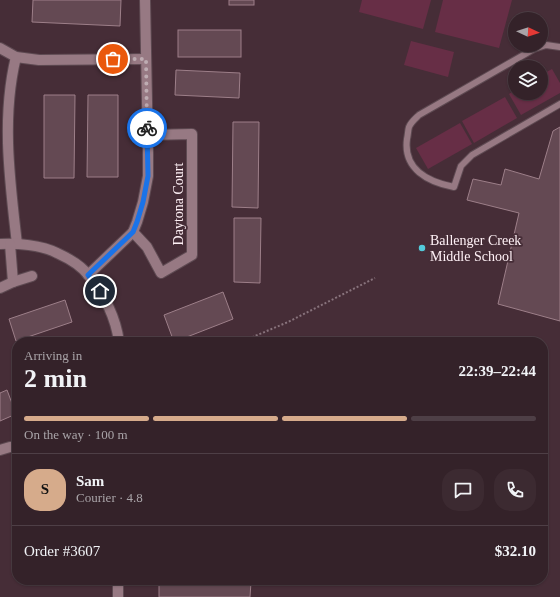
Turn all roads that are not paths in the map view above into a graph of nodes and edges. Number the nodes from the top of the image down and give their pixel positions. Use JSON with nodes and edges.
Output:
{"nodes":[{"id":1,"x":145,"y":0,"type":"edge"},
{"id":2,"x":560,"y":47,"type":"edge"},
{"id":3,"x":0,"y":48,"type":"edge"},
{"id":4,"x":16,"y":57,"type":"junction"},
{"id":5,"x":146,"y":59,"type":"junction"},
{"id":6,"x":560,"y":104,"type":"edge"},
{"id":7,"x":148,"y":135,"type":"junction"},
{"id":8,"x":133,"y":232,"type":"junction"},
{"id":9,"x":9,"y":244,"type":"edge"},
{"id":10,"x":88,"y":275,"type":"junction"},
{"id":11,"x":32,"y":276,"type":"dead end"},
{"id":12,"x":13,"y":282,"type":"junction"},
{"id":13,"x":0,"y":288,"type":"edge"},
{"id":14,"x":118,"y":337,"type":"edge"},
{"id":15,"x":12,"y":447,"type":"edge"},
{"id":16,"x":0,"y":450,"type":"edge"},
{"id":17,"x":118,"y":585,"type":"edge"},
{"id":18,"x":118,"y":597,"type":"edge"}],
"edges":[{"from":1,"to":5,"type":"street"},
{"from":2,"to":6,"type":"lane"},
{"from":3,"to":4,"type":"street"},
{"from":4,"to":5,"type":"street"},
{"from":4,"to":9,"type":"street"},
{"from":5,"to":7,"type":"street"},
{"from":7,"to":8,"type":"street"},
{"from":7,"to":8,"type":"street","name":"Daytona Court"},
{"from":8,"to":10,"type":"street"},
{"from":9,"to":10,"type":"street"},
{"from":9,"to":12,"type":"street"},
{"from":10,"to":14,"type":"street"},
{"from":11,"to":12,"type":"street"},
{"from":12,"to":13,"type":"street"},
{"from":15,"to":16,"type":"street"},
{"from":17,"to":18,"type":"street"}]}
